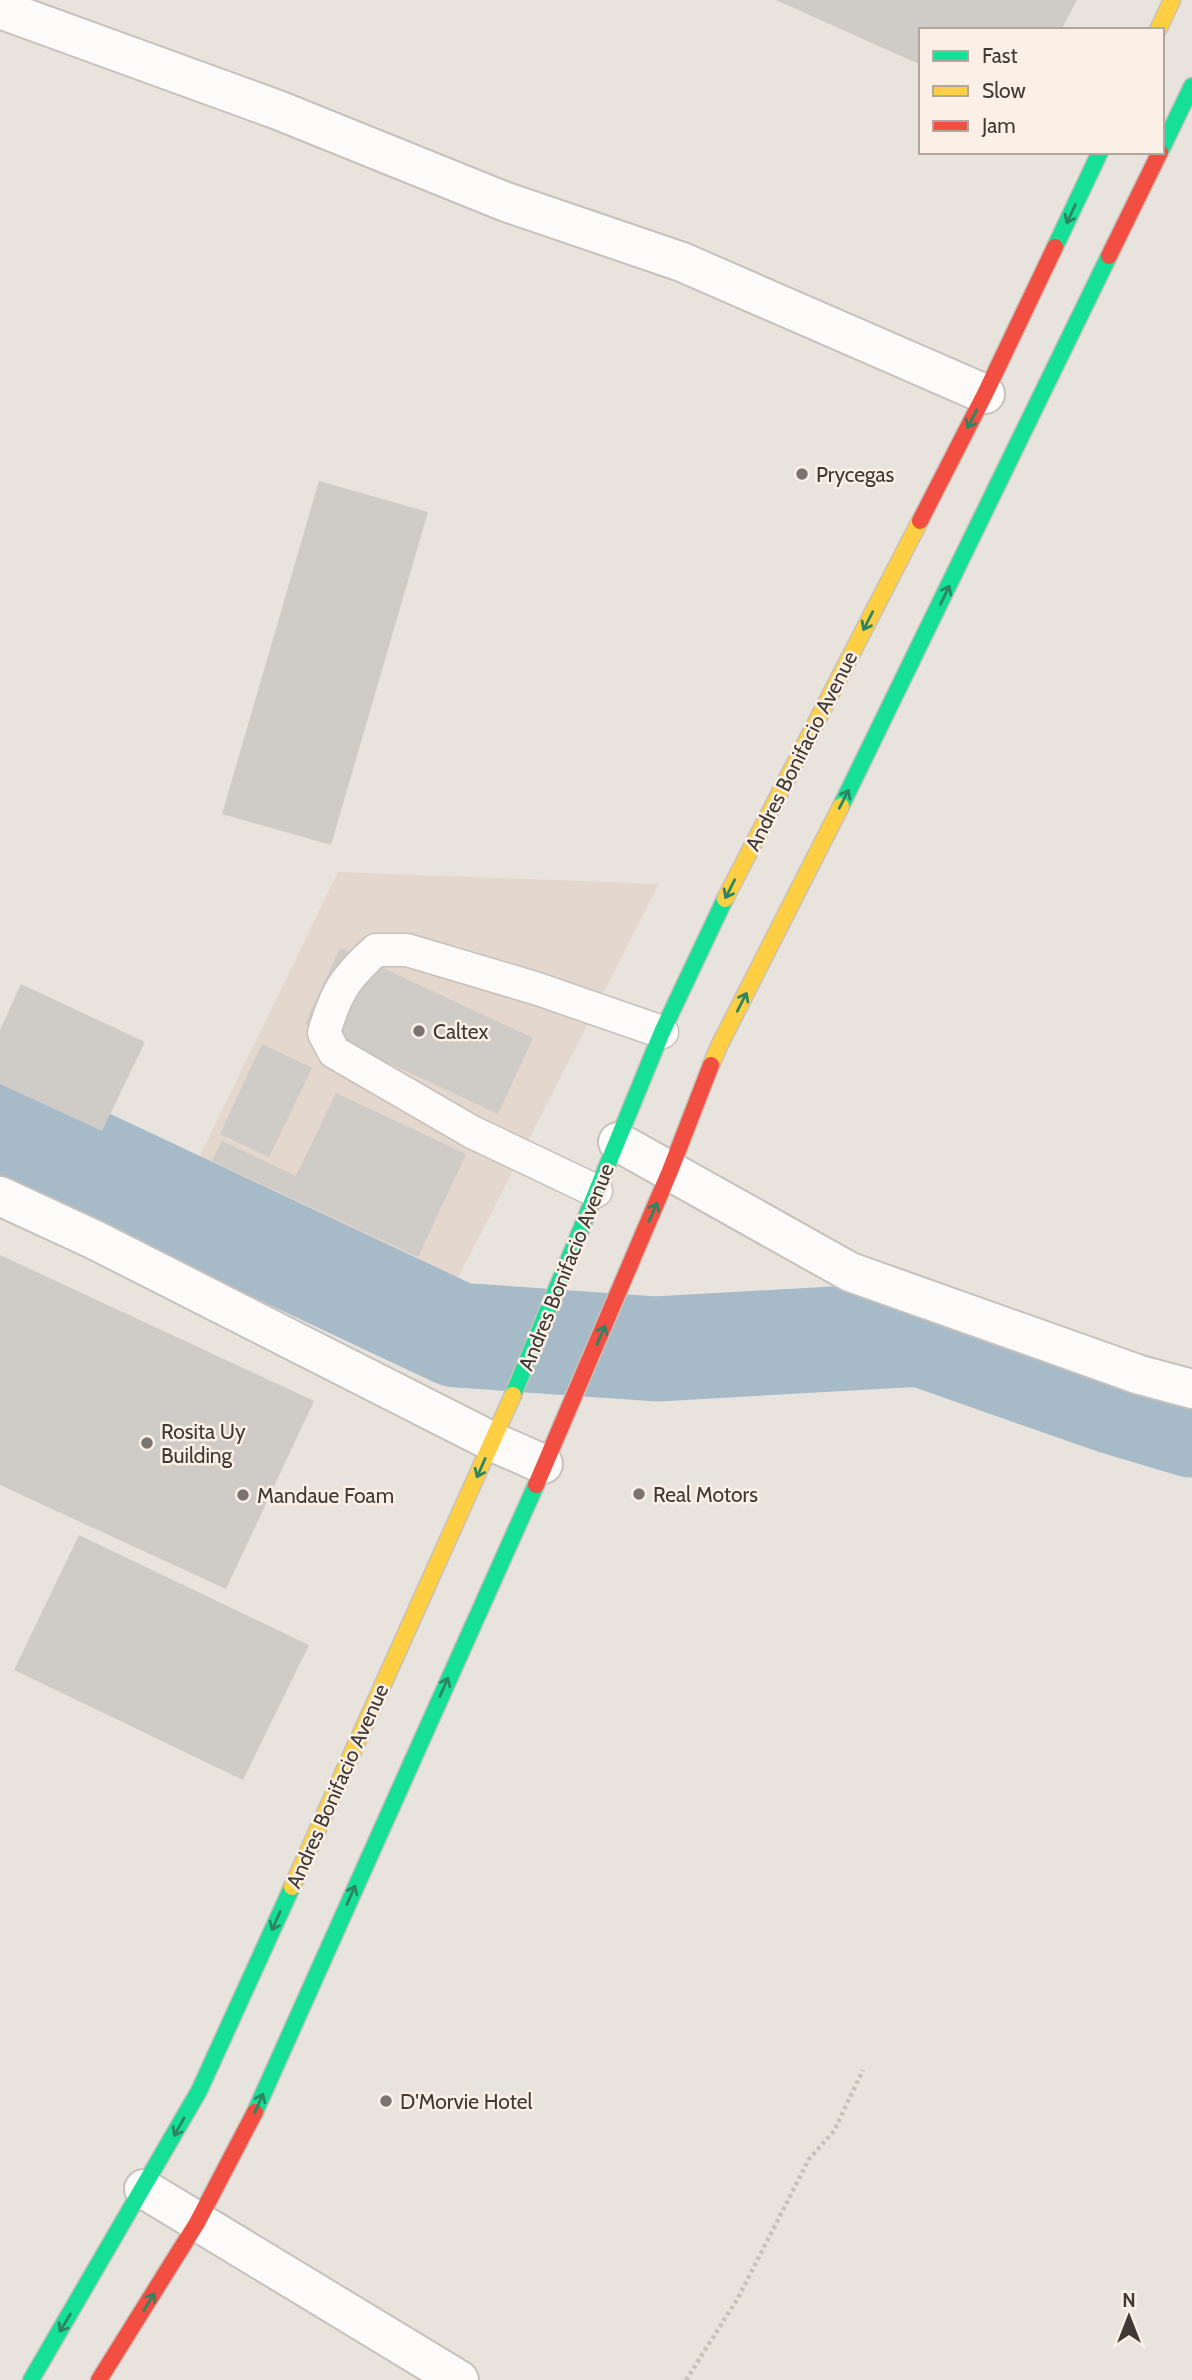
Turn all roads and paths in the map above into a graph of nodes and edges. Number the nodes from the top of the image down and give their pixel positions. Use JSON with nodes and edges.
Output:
{"nodes":[{"id":1,"x":1172,"y":0,"type":"edge"},
{"id":2,"x":0,"y":9,"type":"edge"},
{"id":3,"x":1159,"y":28,"type":"edge"},
{"id":4,"x":1192,"y":86,"type":"edge"},
{"id":5,"x":1164,"y":144,"type":"edge"},
{"id":6,"x":1099,"y":154,"type":"edge"},
{"id":7,"x":1159,"y":154,"type":"edge"},
{"id":8,"x":985,"y":394,"type":"junction"},
{"id":9,"x":662,"y":1032,"type":"junction"},
{"id":10,"x":618,"y":1142,"type":"junction"},
{"id":11,"x":670,"y":1171,"type":"junction"},
{"id":12,"x":596,"y":1191,"type":"junction"},
{"id":13,"x":0,"y":1196,"type":"edge"},
{"id":14,"x":1192,"y":1389,"type":"edge"},
{"id":15,"x":493,"y":1442,"type":"junction"},
{"id":16,"x":543,"y":1464,"type":"junction"},
{"id":17,"x":863,"y":2070,"type":"dead end"},
{"id":18,"x":144,"y":2189,"type":"junction"},
{"id":19,"x":197,"y":2223,"type":"junction"},
{"id":20,"x":31,"y":2380,"type":"edge"},
{"id":21,"x":99,"y":2380,"type":"edge"},
{"id":22,"x":459,"y":2380,"type":"edge"},
{"id":23,"x":686,"y":2380,"type":"edge"}],
"edges":[{"from":1,"to":3,"type":"highway"},
{"from":2,"to":8,"type":"street"},
{"from":4,"to":5,"type":"highway"},
{"from":6,"to":8,"type":"highway","name":"Andres Bonifacio Avenue","one_way":true},
{"from":11,"to":7,"type":"highway","one_way":true},
{"from":8,"to":9,"type":"highway","name":"Andres Bonifacio Avenue","one_way":true},
{"from":9,"to":10,"type":"highway","name":"Andres Bonifacio Avenue"},
{"from":9,"to":12,"type":"lane"},
{"from":10,"to":11,"type":"street"},
{"from":10,"to":12,"type":"highway","name":"Andres Bonifacio Avenue"},
{"from":11,"to":14,"type":"street"},
{"from":16,"to":11,"type":"highway","one_way":true},
{"from":12,"to":15,"type":"highway","name":"Andres Bonifacio Avenue"},
{"from":13,"to":15,"type":"street"},
{"from":15,"to":16,"type":"street"},
{"from":15,"to":18,"type":"highway","name":"Andres Bonifacio Avenue","one_way":true},
{"from":19,"to":16,"type":"highway","one_way":true},
{"from":17,"to":23,"type":"path"},
{"from":18,"to":19,"type":"street"},
{"from":18,"to":20,"type":"highway","name":"Andres Bonifacio Avenue","one_way":true},
{"from":21,"to":19,"type":"highway","one_way":true},
{"from":19,"to":22,"type":"street"}]}
